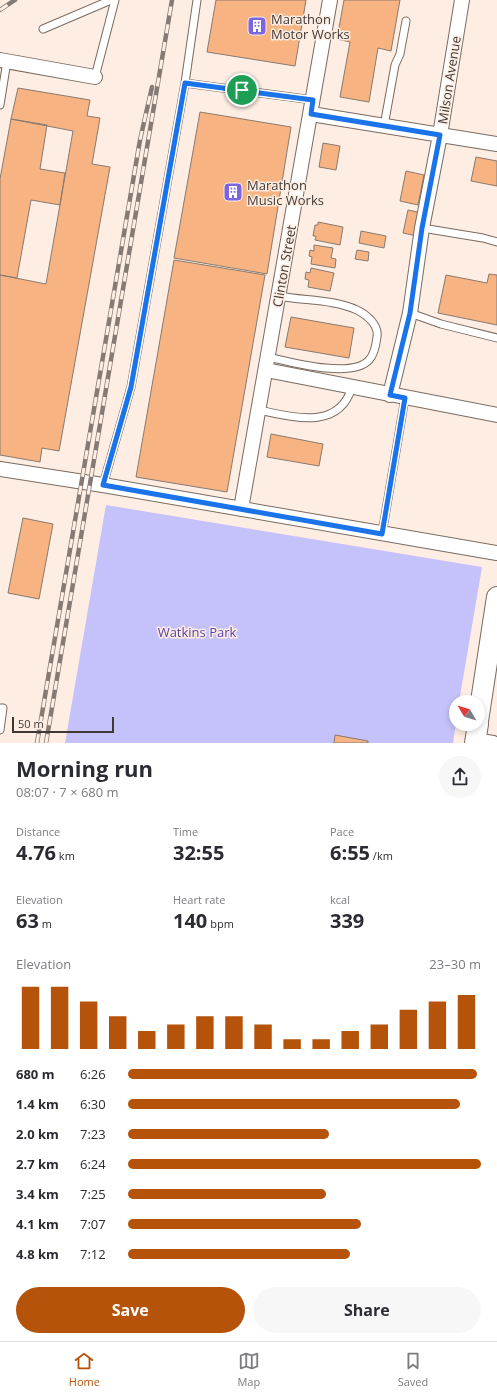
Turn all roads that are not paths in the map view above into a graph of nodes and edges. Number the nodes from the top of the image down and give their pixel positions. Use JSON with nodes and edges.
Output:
{"nodes":[{"id":1,"x":111,"y":0,"type":"edge"},
{"id":2,"x":115,"y":0,"type":"edge"},
{"id":3,"x":197,"y":0,"type":"edge"},
{"id":4,"x":330,"y":0,"type":"edge"},
{"id":5,"x":462,"y":0,"type":"edge"},
{"id":6,"x":406,"y":21,"type":"dead end"},
{"id":7,"x":43,"y":29,"type":"dead end"},
{"id":8,"x":3,"y":61,"type":"edge"},
{"id":9,"x":95,"y":77,"type":"joint"},
{"id":10,"x":185,"y":83,"type":"junction"},
{"id":11,"x":0,"y":105,"type":"edge"},
{"id":12,"x":312,"y":107,"type":"junction"},
{"id":13,"x":384,"y":126,"type":"junction"},
{"id":14,"x":440,"y":135,"type":"junction"},
{"id":15,"x":497,"y":144,"type":"edge"},
{"id":16,"x":422,"y":228,"type":"junction"},
{"id":17,"x":497,"y":242,"type":"edge"},
{"id":18,"x":279,"y":296,"type":"junction"},
{"id":19,"x":410,"y":313,"type":"junction"},
{"id":20,"x":497,"y":338,"type":"edge"},
{"id":21,"x":267,"y":364,"type":"junction"},
{"id":22,"x":352,"y":387,"type":"junction"},
{"id":23,"x":390,"y":395,"type":"junction"},
{"id":24,"x":405,"y":398,"type":"junction"},
{"id":25,"x":259,"y":410,"type":"junction"},
{"id":26,"x":497,"y":415,"type":"edge"},
{"id":27,"x":0,"y":469,"type":"edge"},
{"id":28,"x":103,"y":485,"type":"junction"},
{"id":29,"x":241,"y":509,"type":"junction"},
{"id":30,"x":382,"y":534,"type":"junction"},
{"id":31,"x":497,"y":554,"type":"edge"},
{"id":32,"x":497,"y":597,"type":"edge"},
{"id":33,"x":0,"y":708,"type":"edge"},
{"id":34,"x":0,"y":730,"type":"edge"},
{"id":35,"x":480,"y":734,"type":"edge"}],
"edges":[{"from":1,"to":7,"type":"lane"},
{"from":2,"to":9,"type":"lane"},
{"from":3,"to":10,"type":"lane"},
{"from":4,"to":12,"type":"street","name":"Clinton Street"},
{"from":5,"to":14,"type":"street","name":"Milson Avenue"},
{"from":6,"to":13,"type":"lane"},
{"from":8,"to":9,"type":"street"},
{"from":8,"to":11,"type":"lane"},
{"from":10,"to":12,"type":"lane"},
{"from":10,"to":28,"type":"lane"},
{"from":12,"to":13,"type":"street"},
{"from":12,"to":18,"type":"street","name":"Clinton Street"},
{"from":13,"to":14,"type":"street"},
{"from":14,"to":15,"type":"street"},
{"from":14,"to":16,"type":"street","name":"Milson Avenue"},
{"from":16,"to":17,"type":"lane"},
{"from":16,"to":19,"type":"street","name":"Milson Avenue"},
{"from":18,"to":21,"type":"street","name":"Clinton Street"},
{"from":18,"to":21,"type":"lane"},
{"from":19,"to":20,"type":"lane"},
{"from":19,"to":23,"type":"street","name":"Milson Avenue"},
{"from":21,"to":22,"type":"street"},
{"from":21,"to":25,"type":"street","name":"Clinton Street"},
{"from":22,"to":23,"type":"street"},
{"from":22,"to":25,"type":"lane"},
{"from":23,"to":24,"type":"street"},
{"from":24,"to":26,"type":"street"},
{"from":24,"to":30,"type":"lane"},
{"from":25,"to":29,"type":"street","name":"Clinton Street"},
{"from":27,"to":28,"type":"street"},
{"from":28,"to":29,"type":"street"},
{"from":29,"to":30,"type":"street"},
{"from":30,"to":31,"type":"street"},
{"from":32,"to":35,"type":"street"},
{"from":33,"to":34,"type":"lane"}]}
